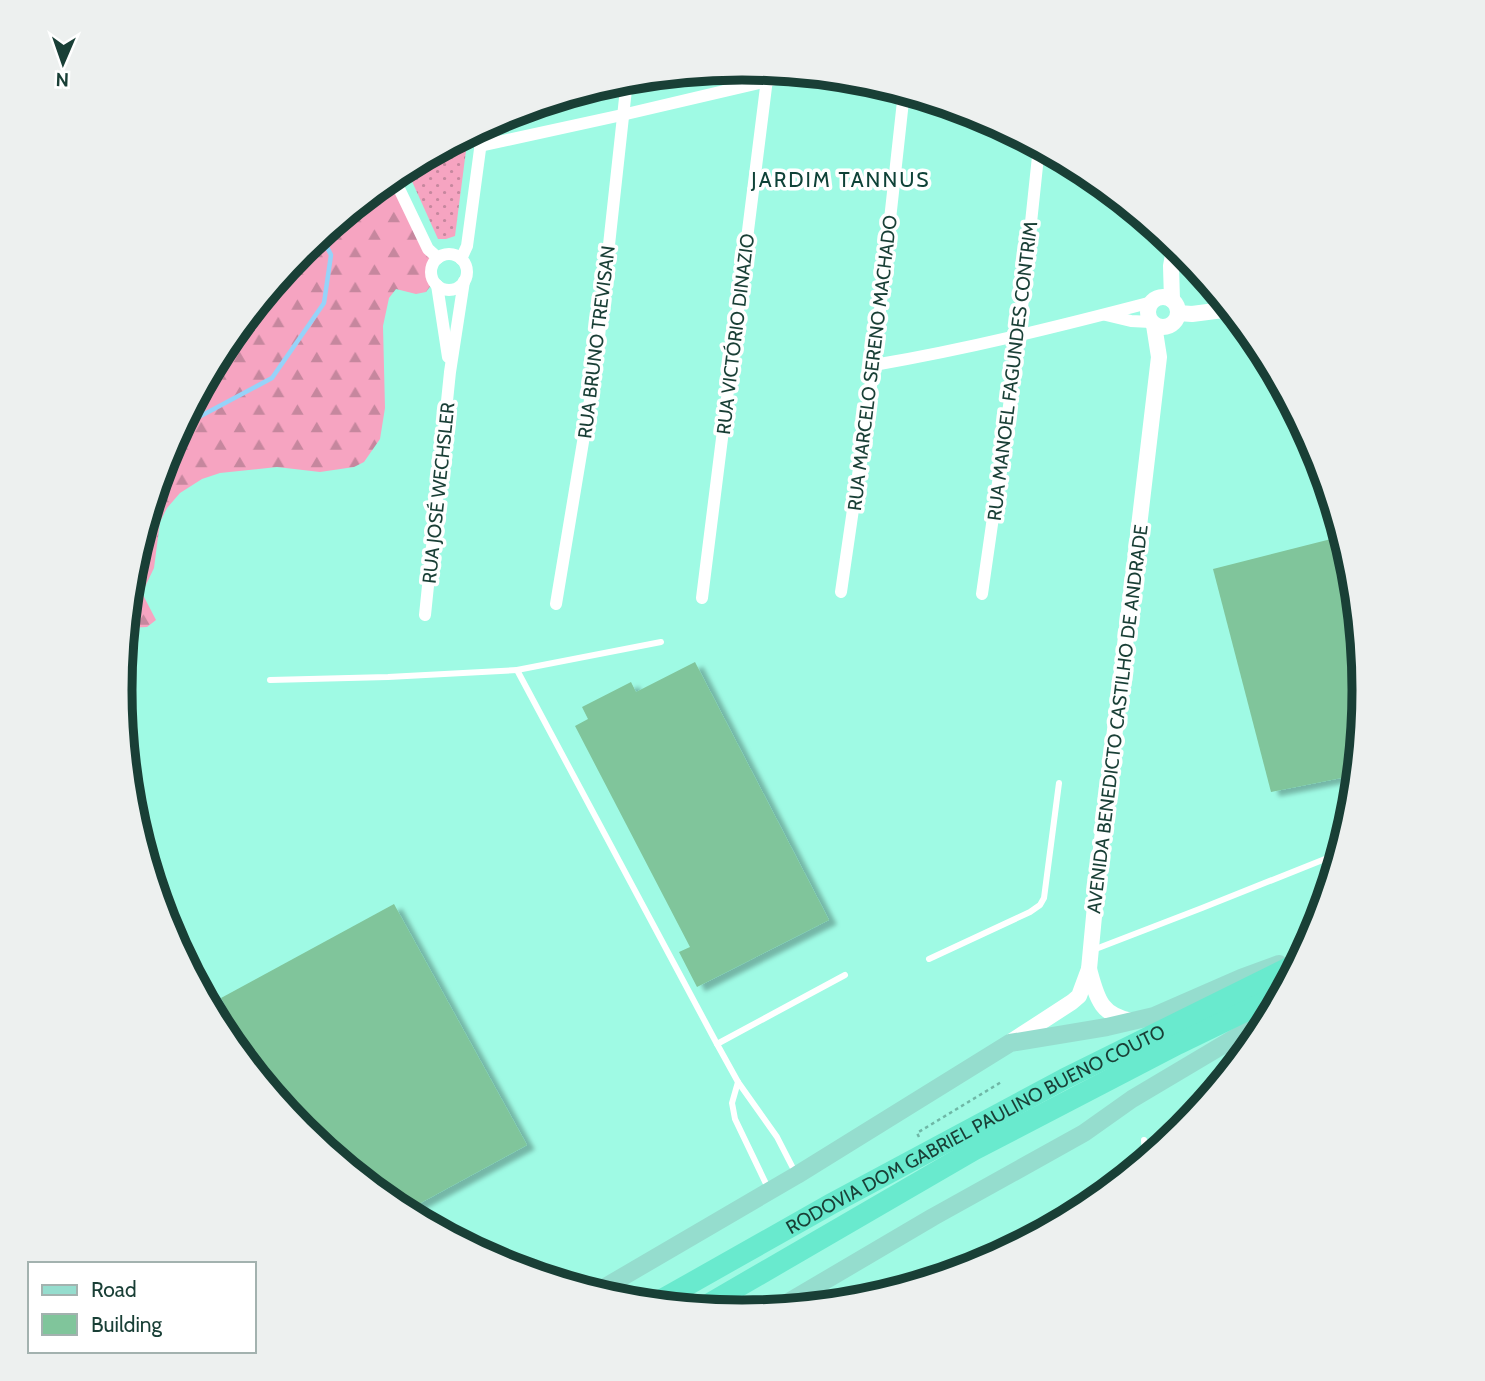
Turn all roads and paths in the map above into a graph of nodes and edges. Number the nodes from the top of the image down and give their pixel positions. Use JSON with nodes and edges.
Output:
{"nodes":[{"id":1,"x":749,"y":80,"type":"edge"},
{"id":2,"x":767,"y":81,"type":"edge"},
{"id":3,"x":625,"y":92,"type":"edge"},
{"id":4,"x":903,"y":102,"type":"edge"},
{"id":5,"x":622,"y":115,"type":"junction"},
{"id":6,"x":481,"y":139,"type":"edge"},
{"id":7,"x":480,"y":146,"type":"junction"},
{"id":8,"x":1038,"y":157,"type":"edge"},
{"id":9,"x":398,"y":187,"type":"edge"},
{"id":10,"x":438,"y":258,"type":"junction"},
{"id":11,"x":1173,"y":258,"type":"edge"},
{"id":12,"x":461,"y":259,"type":"junction"},
{"id":13,"x":464,"y":281,"type":"junction"},
{"id":14,"x":437,"y":285,"type":"junction"},
{"id":15,"x":1166,"y":308,"type":"junction"},
{"id":16,"x":1219,"y":311,"type":"edge"},
{"id":17,"x":1102,"y":315,"type":"junction"},
{"id":18,"x":1152,"y":324,"type":"junction"},
{"id":19,"x":1019,"y":336,"type":"junction"},
{"id":20,"x":1159,"y":357,"type":"junction"},
{"id":21,"x":874,"y":365,"type":"junction"},
{"id":22,"x":450,"y":372,"type":"junction"},
{"id":23,"x":841,"y":592,"type":"dead end"},
{"id":24,"x":982,"y":594,"type":"dead end"},
{"id":25,"x":702,"y":598,"type":"dead end"},
{"id":26,"x":556,"y":604,"type":"dead end"},
{"id":27,"x":425,"y":615,"type":"dead end"},
{"id":28,"x":661,"y":642,"type":"dead end"},
{"id":29,"x":517,"y":670,"type":"junction"},
{"id":30,"x":270,"y":680,"type":"dead end"},
{"id":31,"x":1059,"y":783,"type":"dead end"},
{"id":32,"x":1329,"y":857,"type":"edge"},
{"id":33,"x":1091,"y":950,"type":"junction"},
{"id":34,"x":929,"y":959,"type":"dead end"},
{"id":35,"x":1290,"y":960,"type":"edge"},
{"id":36,"x":1285,"y":969,"type":"edge"},
{"id":37,"x":1089,"y":970,"type":"junction"},
{"id":38,"x":845,"y":975,"type":"dead end"},
{"id":39,"x":1268,"y":1000,"type":"edge"},
{"id":40,"x":1132,"y":1021,"type":"junction"},
{"id":41,"x":1250,"y":1029,"type":"edge"},
{"id":42,"x":1010,"y":1043,"type":"junction"},
{"id":43,"x":717,"y":1044,"type":"junction"},
{"id":44,"x":738,"y":1082,"type":"junction"},
{"id":45,"x":1144,"y":1140,"type":"dead end"},
{"id":46,"x":1145,"y":1149,"type":"edge"},
{"id":47,"x":797,"y":1175,"type":"junction"},
{"id":48,"x":770,"y":1191,"type":"junction"},
{"id":49,"x":608,"y":1285,"type":"edge"},
{"id":50,"x":669,"y":1296,"type":"edge"},
{"id":51,"x":796,"y":1298,"type":"edge"},
{"id":52,"x":715,"y":1299,"type":"edge"}],
"edges":[{"from":1,"to":5,"type":"street"},
{"from":2,"to":25,"type":"street","name":"RUA VICTÓRIO DINAZIO"},
{"from":3,"to":5,"type":"street","name":"RUA BRUNO TREVISAN"},
{"from":4,"to":21,"type":"street","name":"RUA MARCELO SERENO MACHADO"},
{"from":5,"to":7,"type":"street"},
{"from":5,"to":26,"type":"street","name":"RUA BRUNO TREVISAN"},
{"from":6,"to":7,"type":"street"},
{"from":7,"to":12,"type":"street"},
{"from":8,"to":19,"type":"street","name":"RUA MANOEL FAGUNDES CONTRIM"},
{"from":9,"to":10,"type":"street"},
{"from":10,"to":12,"type":"street"},
{"from":10,"to":14,"type":"street"},
{"from":11,"to":15,"type":"main road","name":"AVENIDA BENEDICTO CASTILHO DE ANDRADE"},
{"from":12,"to":13,"type":"street"},
{"from":13,"to":14,"type":"street"},
{"from":13,"to":22,"type":"street","name":"RUA JOSÉ WECHSLER"},
{"from":14,"to":22,"type":"street","name":"RUA JOSÉ WECHSLER"},
{"from":15,"to":16,"type":"main road"},
{"from":15,"to":17,"type":"street"},
{"from":15,"to":18,"type":"main road"},
{"from":15,"to":18,"type":"main road","name":"AVENIDA BENEDICTO CASTILHO DE ANDRADE"},
{"from":15,"to":20,"type":"main road","name":"AVENIDA BENEDICTO CASTILHO DE ANDRADE"},
{"from":17,"to":18,"type":"street"},
{"from":17,"to":19,"type":"street"},
{"from":18,"to":20,"type":"main road","name":"AVENIDA BENEDICTO CASTILHO DE ANDRADE"},
{"from":19,"to":21,"type":"street"},
{"from":19,"to":24,"type":"street","name":"RUA MANOEL FAGUNDES CONTRIM"},
{"from":20,"to":33,"type":"main road","name":"AVENIDA BENEDICTO CASTILHO DE ANDRADE"},
{"from":21,"to":23,"type":"street","name":"RUA MARCELO SERENO MACHADO"},
{"from":22,"to":27,"type":"street","name":"RUA JOSÉ WECHSLER"},
{"from":28,"to":29,"type":"lane"},
{"from":29,"to":30,"type":"lane"},
{"from":29,"to":43,"type":"lane"},
{"from":31,"to":34,"type":"lane"},
{"from":32,"to":33,"type":"lane"},
{"from":33,"to":37,"type":"main road","name":"AVENIDA BENEDICTO CASTILHO DE ANDRADE"},
{"from":35,"to":40,"type":"main road"},
{"from":36,"to":50,"type":"highway","name":"RODOVIA DOM GABRIEL PAULINO BUENO COUTO"},
{"from":37,"to":40,"type":"main road"},
{"from":37,"to":42,"type":"main road","name":"AVENIDA BENEDICTO CASTILHO DE ANDRADE"},
{"from":38,"to":43,"type":"lane"},
{"from":39,"to":52,"type":"highway","name":"RODOVIA DOM GABRIEL PAULINO BUENO COUTO"},
{"from":40,"to":42,"type":"main road"},
{"from":41,"to":51,"type":"main road"},
{"from":42,"to":47,"type":"main road"},
{"from":43,"to":44,"type":"lane"},
{"from":44,"to":47,"type":"lane"},
{"from":44,"to":48,"type":"lane"},
{"from":45,"to":46,"type":"lane"},
{"from":47,"to":48,"type":"main road"},
{"from":48,"to":49,"type":"main road"}]}
